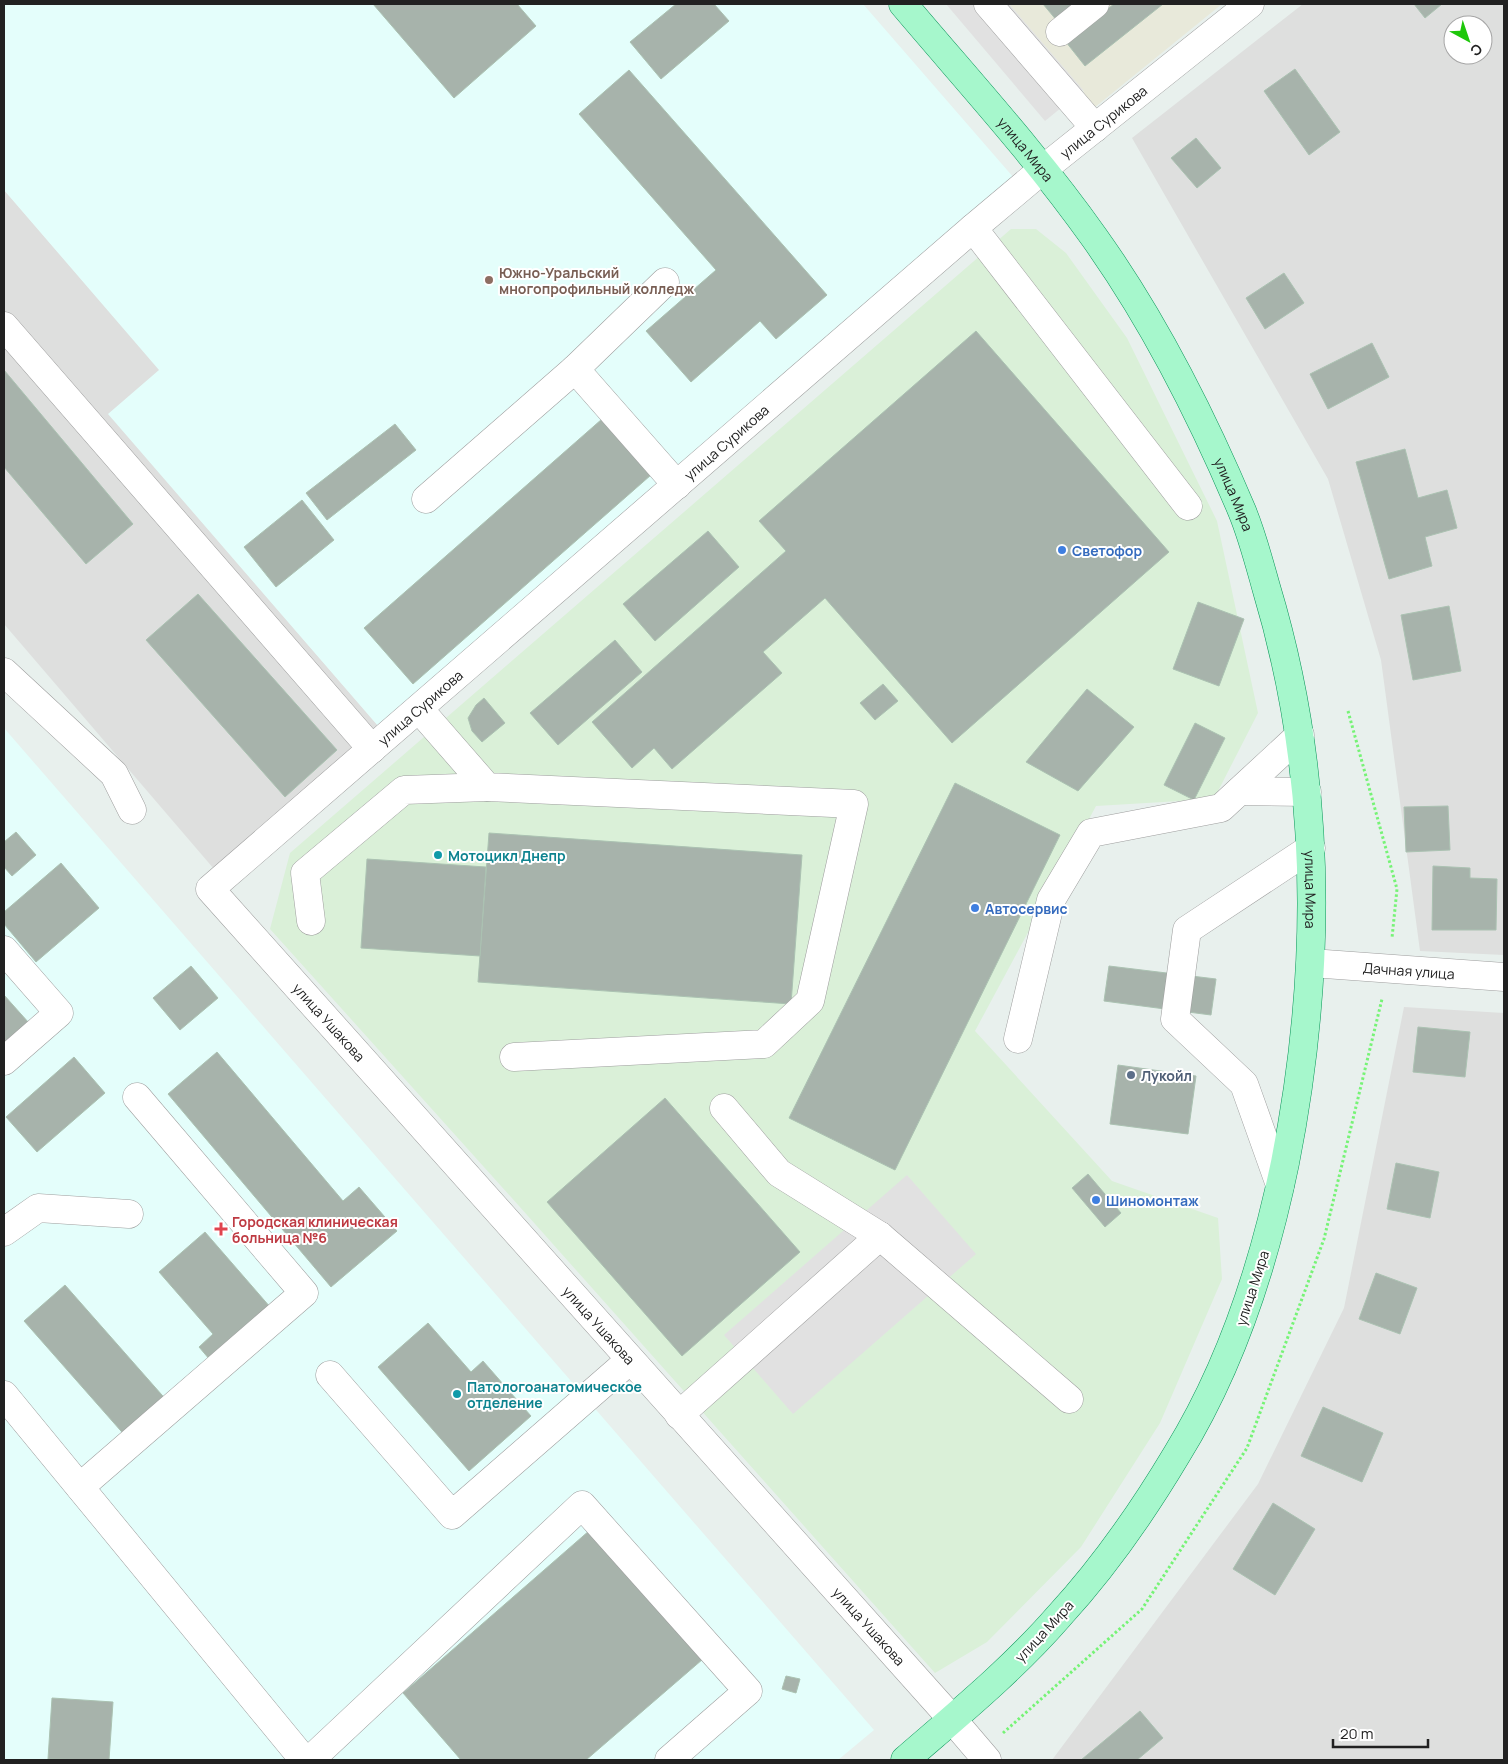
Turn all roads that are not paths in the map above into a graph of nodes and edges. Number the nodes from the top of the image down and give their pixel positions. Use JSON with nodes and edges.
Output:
{"nodes":[{"id":1,"x":903,"y":4,"type":"edge"},
{"id":2,"x":988,"y":4,"type":"edge"},
{"id":3,"x":1095,"y":4,"type":"edge"},
{"id":4,"x":1250,"y":4,"type":"edge"},
{"id":5,"x":1060,"y":32,"type":"dead end"},
{"id":6,"x":1095,"y":128,"type":"junction"},
{"id":7,"x":1042,"y":170,"type":"junction"},
{"id":8,"x":973,"y":228,"type":"junction"},
{"id":9,"x":665,"y":282,"type":"dead end"},
{"id":10,"x":4,"y":326,"type":"edge"},
{"id":11,"x":575,"y":369,"type":"junction"},
{"id":12,"x":677,"y":485,"type":"junction"},
{"id":13,"x":426,"y":499,"type":"dead end"},
{"id":14,"x":1188,"y":506,"type":"dead end"},
{"id":15,"x":4,"y":672,"type":"edge"},
{"id":16,"x":419,"y":709,"type":"junction"},
{"id":17,"x":1300,"y":735,"type":"junction"},
{"id":18,"x":372,"y":749,"type":"junction"},
{"id":19,"x":487,"y":787,"type":"junction"},
{"id":20,"x":1240,"y":791,"type":"junction"},
{"id":21,"x":1307,"y":792,"type":"junction"},
{"id":22,"x":132,"y":810,"type":"dead end"},
{"id":23,"x":1311,"y":848,"type":"junction"},
{"id":24,"x":210,"y":889,"type":"joint"},
{"id":25,"x":311,"y":921,"type":"dead end"},
{"id":26,"x":4,"y":950,"type":"edge"},
{"id":27,"x":1311,"y":963,"type":"junction"},
{"id":28,"x":1504,"y":976,"type":"edge"},
{"id":29,"x":1018,"y":1039,"type":"dead end"},
{"id":30,"x":514,"y":1057,"type":"dead end"},
{"id":31,"x":4,"y":1061,"type":"edge"},
{"id":32,"x":137,"y":1097,"type":"dead end"},
{"id":33,"x":724,"y":1108,"type":"dead end"},
{"id":34,"x":1280,"y":1186,"type":"junction"},
{"id":35,"x":129,"y":1214,"type":"dead end"},
{"id":36,"x":4,"y":1232,"type":"edge"},
{"id":37,"x":880,"y":1236,"type":"junction"},
{"id":38,"x":630,"y":1360,"type":"junction"},
{"id":39,"x":330,"y":1375,"type":"dead end"},
{"id":40,"x":4,"y":1394,"type":"edge"},
{"id":41,"x":1069,"y":1399,"type":"dead end"},
{"id":42,"x":679,"y":1415,"type":"junction"},
{"id":43,"x":4,"y":1429,"type":"edge"},
{"id":44,"x":35,"y":1431,"type":"junction"},
{"id":45,"x":80,"y":1487,"type":"junction"},
{"id":46,"x":952,"y":1719,"type":"junction"},
{"id":47,"x":984,"y":1757,"type":"edge"},
{"id":48,"x":304,"y":1760,"type":"edge"},
{"id":49,"x":310,"y":1760,"type":"edge"},
{"id":50,"x":669,"y":1760,"type":"edge"},
{"id":51,"x":905,"y":1760,"type":"edge"}],
"edges":[{"from":1,"to":7,"type":"main road","name":"улица Мира"},
{"from":2,"to":6,"type":"street"},
{"from":3,"to":5,"type":"street"},
{"from":4,"to":6,"type":"street","name":"улица Сурикова"},
{"from":6,"to":7,"type":"street","name":"улица Сурикова"},
{"from":7,"to":8,"type":"street","name":"улица Сурикова"},
{"from":7,"to":17,"type":"main road","name":"улица Мира"},
{"from":8,"to":12,"type":"street","name":"улица Сурикова"},
{"from":8,"to":14,"type":"street"},
{"from":9,"to":11,"type":"street"},
{"from":10,"to":18,"type":"street"},
{"from":11,"to":12,"type":"street"},
{"from":11,"to":13,"type":"street"},
{"from":12,"to":16,"type":"street","name":"улица Сурикова"},
{"from":15,"to":22,"type":"street"},
{"from":16,"to":18,"type":"street","name":"улица Сурикова"},
{"from":16,"to":19,"type":"street"},
{"from":17,"to":20,"type":"street"},
{"from":17,"to":21,"type":"main road","name":"улица Мира"},
{"from":18,"to":24,"type":"street","name":"улица Сурикова"},
{"from":19,"to":25,"type":"street"},
{"from":19,"to":30,"type":"street"},
{"from":20,"to":21,"type":"street"},
{"from":20,"to":29,"type":"street"},
{"from":21,"to":23,"type":"main road","name":"улица Мира"},
{"from":23,"to":27,"type":"main road","name":"улица Мира"},
{"from":23,"to":34,"type":"street"},
{"from":24,"to":38,"type":"street","name":"улица Ушакова"},
{"from":26,"to":31,"type":"street"},
{"from":27,"to":28,"type":"street","name":"Дачная улица"},
{"from":27,"to":34,"type":"main road","name":"улица Мира"},
{"from":32,"to":45,"type":"street"},
{"from":33,"to":37,"type":"street"},
{"from":34,"to":46,"type":"main road","name":"улица Мира"},
{"from":35,"to":36,"type":"street"},
{"from":37,"to":41,"type":"street"},
{"from":37,"to":42,"type":"street"},
{"from":38,"to":39,"type":"street"},
{"from":38,"to":42,"type":"street","name":"улица Ушакова"},
{"from":40,"to":44,"type":"street"},
{"from":42,"to":46,"type":"street","name":"улица Ушакова"},
{"from":43,"to":44,"type":"street"},
{"from":44,"to":45,"type":"street"},
{"from":45,"to":48,"type":"street"},
{"from":46,"to":47,"type":"street","name":"улица Ушакова"},
{"from":46,"to":51,"type":"main road","name":"улица Мира"},
{"from":49,"to":50,"type":"street"}]}
